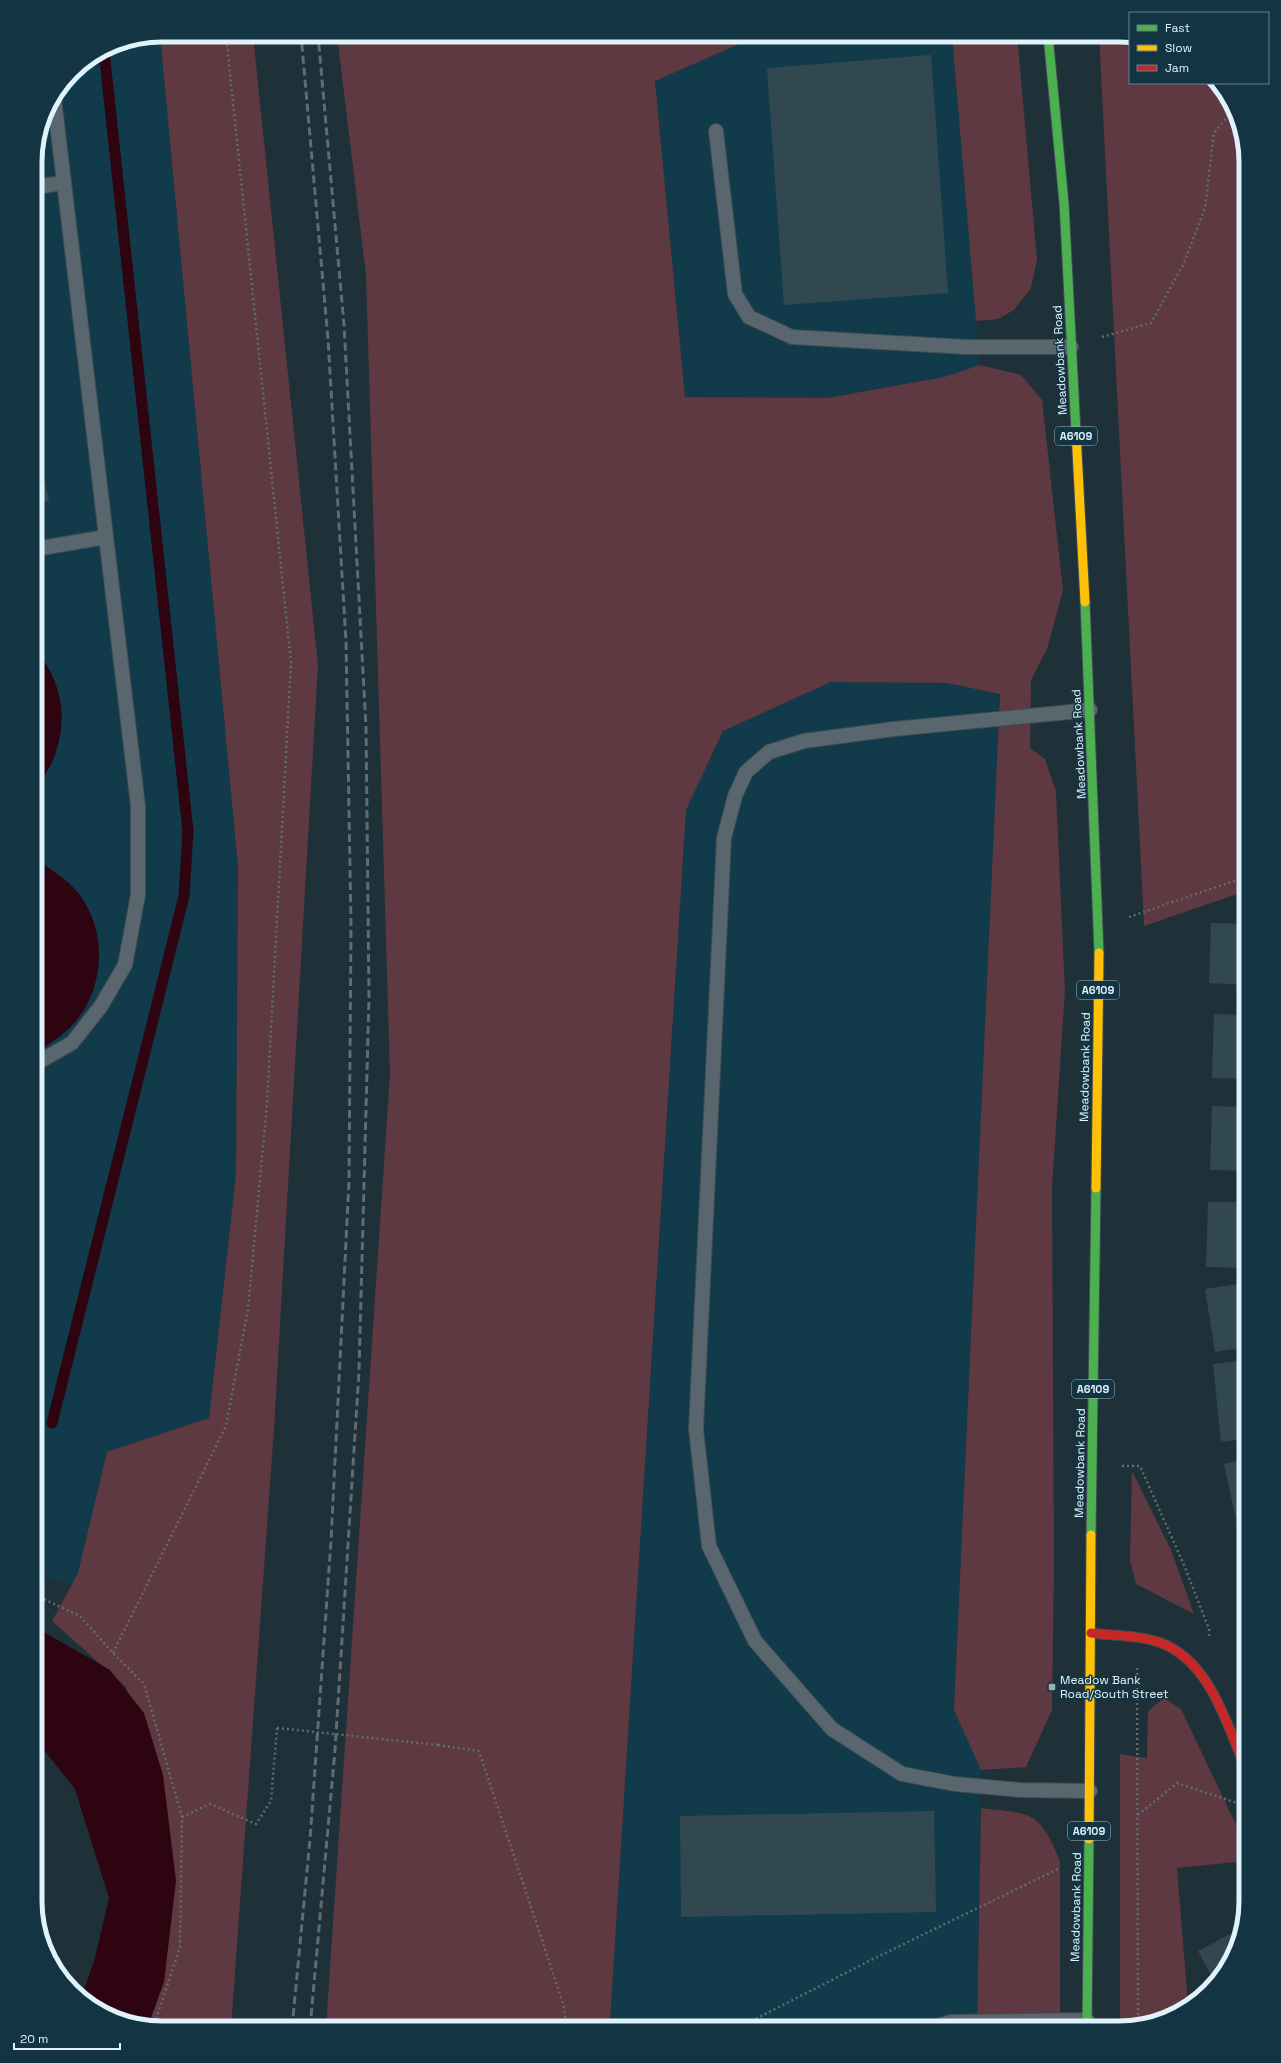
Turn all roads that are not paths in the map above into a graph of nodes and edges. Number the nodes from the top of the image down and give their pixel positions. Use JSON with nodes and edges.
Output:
{"nodes":[{"id":1,"x":1049,"y":42,"type":"edge"},
{"id":2,"x":55,"y":107,"type":"edge"},
{"id":3,"x":716,"y":130,"type":"dead end"},
{"id":4,"x":64,"y":183,"type":"junction"},
{"id":5,"x":42,"y":185,"type":"edge"},
{"id":6,"x":1071,"y":347,"type":"junction"},
{"id":7,"x":106,"y":537,"type":"junction"},
{"id":8,"x":42,"y":548,"type":"edge"},
{"id":9,"x":1090,"y":710,"type":"junction"},
{"id":10,"x":42,"y":1060,"type":"edge"},
{"id":11,"x":1091,"y":1634,"type":"junction"},
{"id":12,"x":1239,"y":1754,"type":"edge"},
{"id":13,"x":1090,"y":1791,"type":"junction"},
{"id":14,"x":1087,"y":2021,"type":"edge"}],
"edges":[{"from":1,"to":6,"type":"main road","name":"Meadowbank Road","number":"A6109"},
{"from":2,"to":4,"type":"lane"},
{"from":3,"to":6,"type":"lane"},
{"from":4,"to":5,"type":"lane"},
{"from":4,"to":7,"type":"lane"},
{"from":6,"to":9,"type":"main road","name":"Meadowbank Road","number":"A6109"},
{"from":7,"to":8,"type":"lane"},
{"from":7,"to":10,"type":"lane"},
{"from":9,"to":11,"type":"main road","name":"Meadowbank Road","number":"A6109"},
{"from":9,"to":13,"type":"lane"},
{"from":11,"to":12,"type":"main road"},
{"from":11,"to":13,"type":"main road","name":"Meadowbank Road","number":"A6109"},
{"from":13,"to":14,"type":"main road","name":"Meadowbank Road","number":"A6109"}]}
